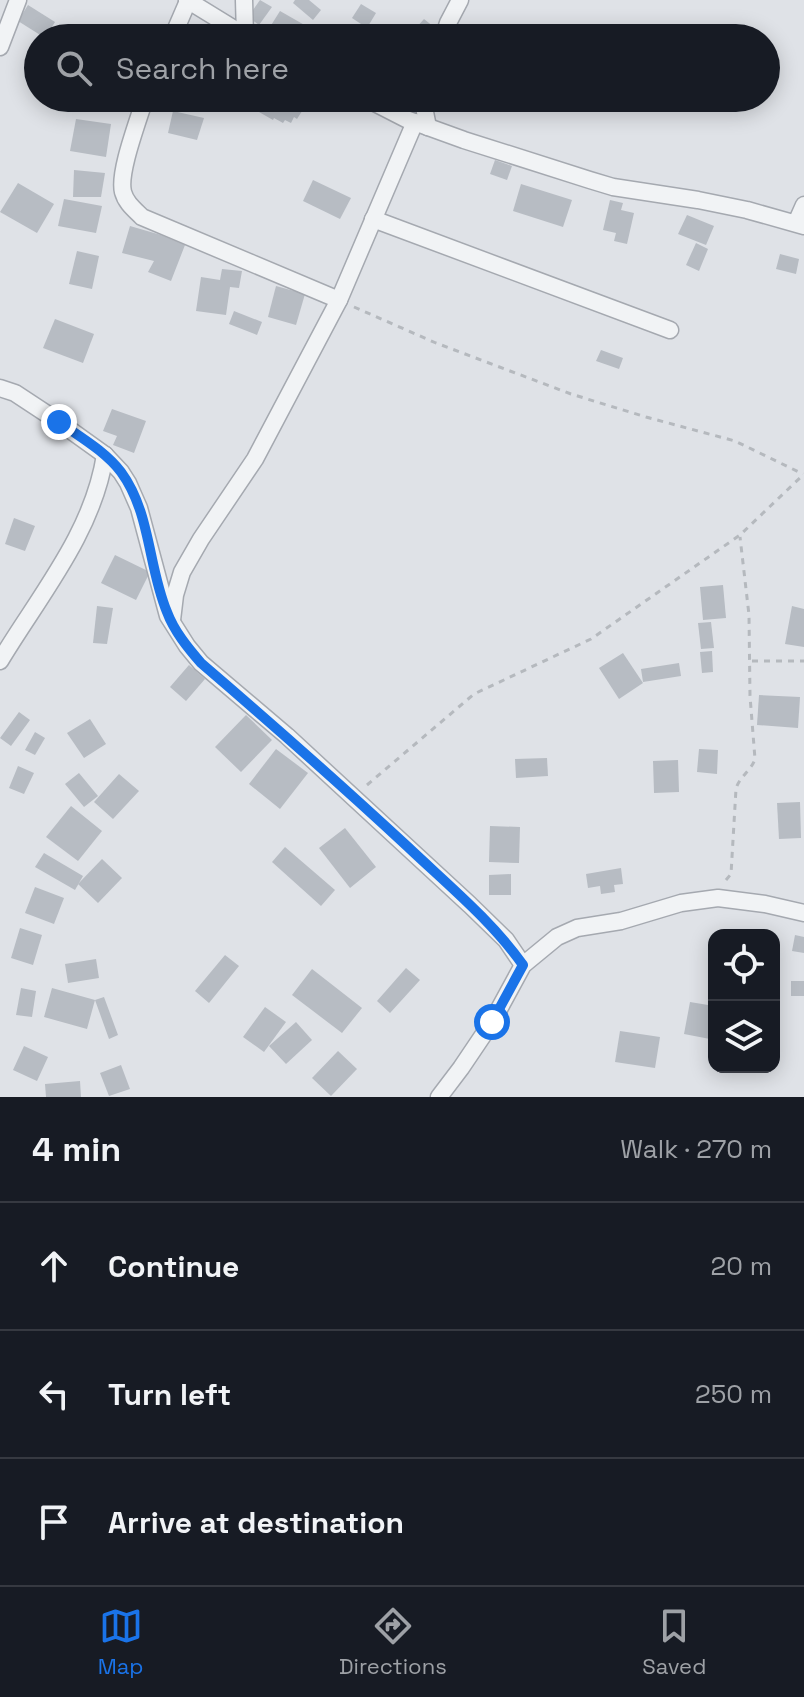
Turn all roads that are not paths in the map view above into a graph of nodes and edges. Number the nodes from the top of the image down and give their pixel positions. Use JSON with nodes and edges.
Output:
{"nodes":[{"id":1,"x":187,"y":0,"type":"edge"},
{"id":2,"x":244,"y":0,"type":"edge"},
{"id":3,"x":460,"y":0,"type":"edge"},
{"id":4,"x":17,"y":1,"type":"edge"},
{"id":5,"x":0,"y":13,"type":"edge"},
{"id":6,"x":178,"y":24,"type":"edge"},
{"id":7,"x":226,"y":24,"type":"edge"},
{"id":8,"x":246,"y":24,"type":"edge"},
{"id":9,"x":448,"y":24,"type":"edge"},
{"id":10,"x":0,"y":47,"type":"edge"},
{"id":11,"x":141,"y":112,"type":"edge"},
{"id":12,"x":394,"y":112,"type":"edge"},
{"id":13,"x":425,"y":112,"type":"edge"},
{"id":14,"x":421,"y":125,"type":"junction"},
{"id":15,"x":804,"y":205,"type":"edge"},
{"id":16,"x":373,"y":219,"type":"junction"},
{"id":17,"x":800,"y":225,"type":"edge"},
{"id":18,"x":339,"y":300,"type":"junction"},
{"id":19,"x":670,"y":330,"type":"dead end"},
{"id":20,"x":0,"y":388,"type":"edge"},
{"id":21,"x":105,"y":455,"type":"junction"},
{"id":22,"x":171,"y":622,"type":"junction"},
{"id":23,"x":0,"y":661,"type":"edge"},
{"id":24,"x":804,"y":913,"type":"edge"},
{"id":25,"x":523,"y":965,"type":"junction"},
{"id":26,"x":439,"y":1097,"type":"edge"}],
"edges":[{"from":1,"to":6,"type":"street"},
{"from":1,"to":7,"type":"street"},
{"from":2,"to":8,"type":"street"},
{"from":3,"to":9,"type":"street"},
{"from":4,"to":5,"type":"street"},
{"from":4,"to":10,"type":"street"},
{"from":11,"to":18,"type":"street"},
{"from":12,"to":14,"type":"street"},
{"from":13,"to":14,"type":"street"},
{"from":14,"to":16,"type":"street"},
{"from":14,"to":17,"type":"street"},
{"from":15,"to":17,"type":"street"},
{"from":16,"to":18,"type":"street"},
{"from":16,"to":19,"type":"street"},
{"from":18,"to":22,"type":"street"},
{"from":20,"to":21,"type":"street"},
{"from":21,"to":22,"type":"street"},
{"from":21,"to":23,"type":"street"},
{"from":22,"to":25,"type":"street"},
{"from":24,"to":25,"type":"street"},
{"from":25,"to":26,"type":"street"}]}
